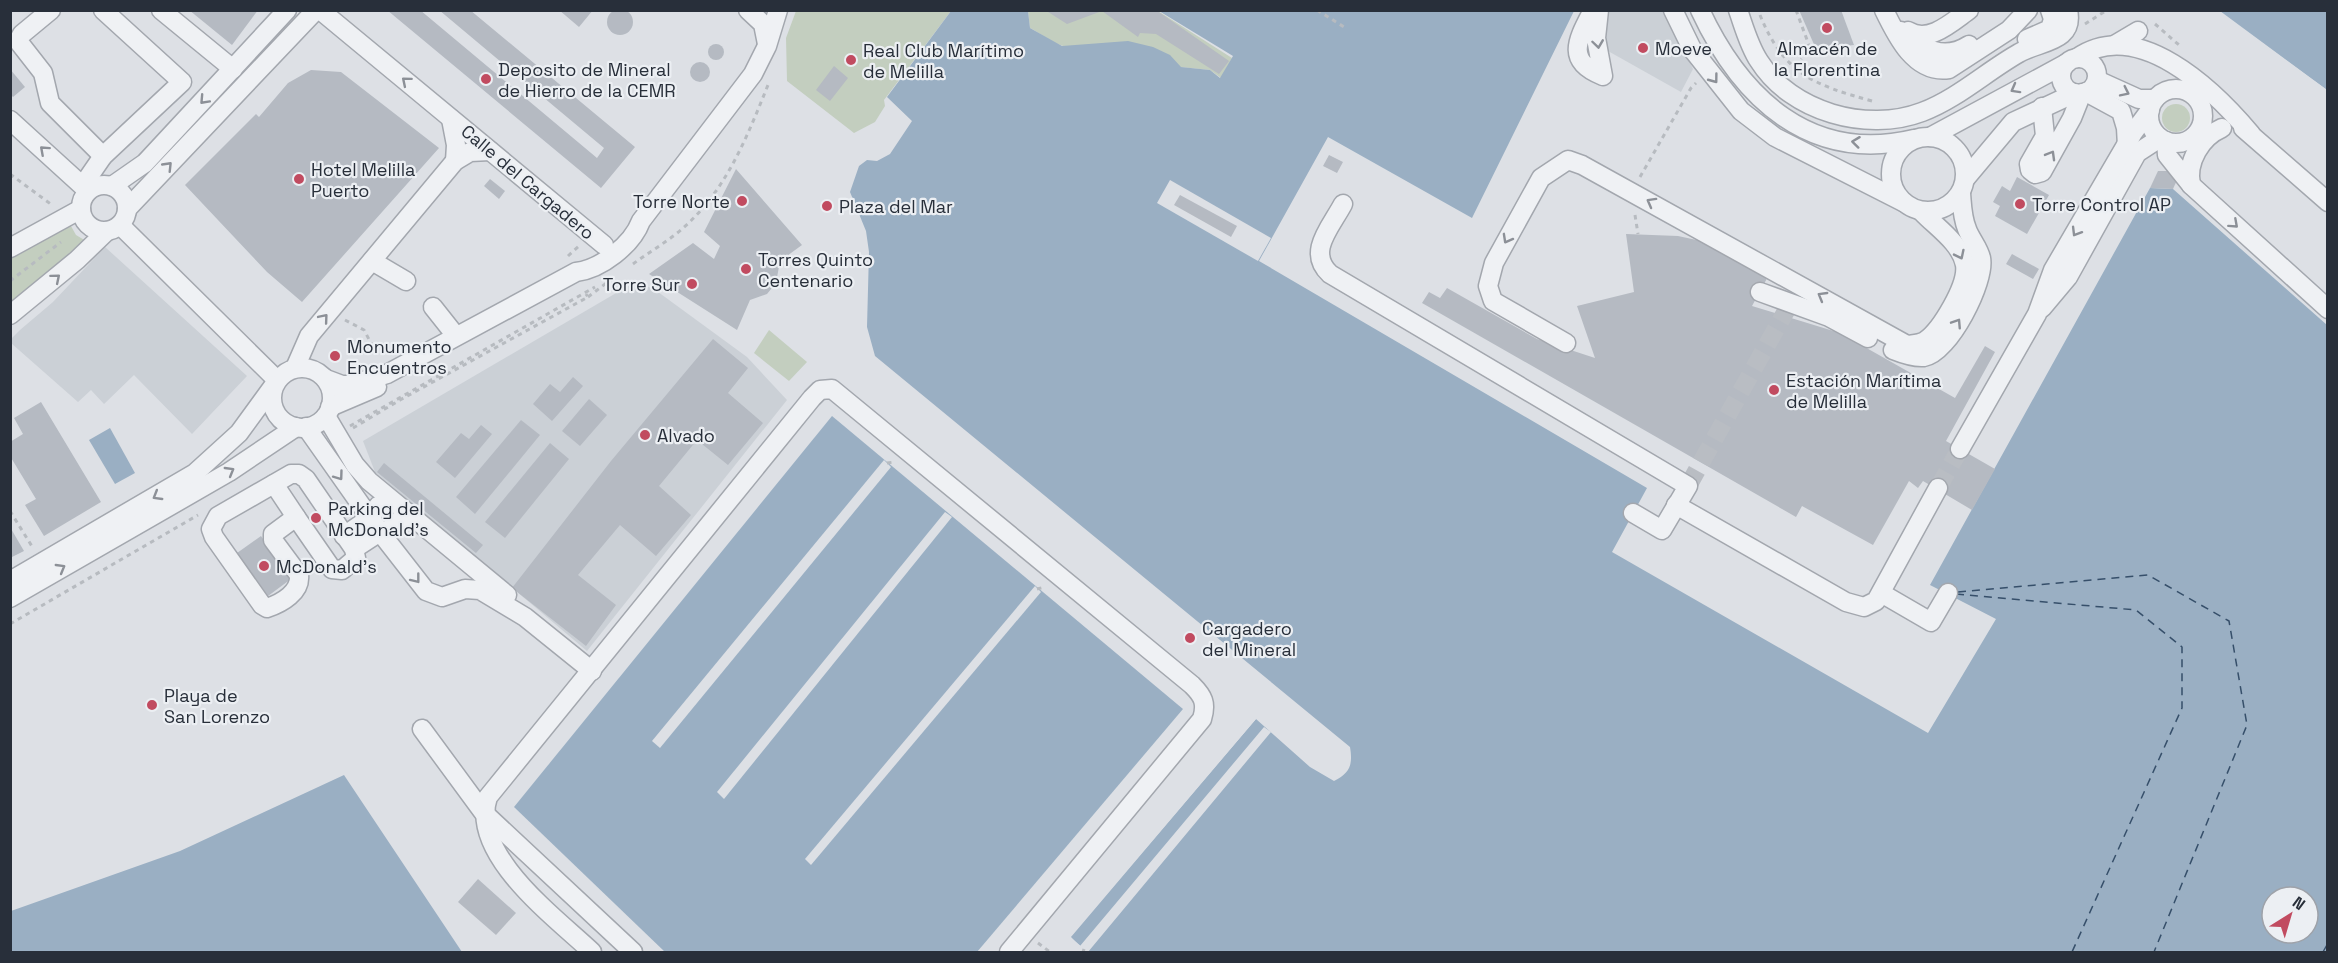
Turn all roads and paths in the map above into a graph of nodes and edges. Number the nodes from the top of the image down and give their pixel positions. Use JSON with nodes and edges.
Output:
{"nodes":[{"id":1,"x":51,"y":10,"type":"edge"},
{"id":2,"x":103,"y":10,"type":"edge"},
{"id":3,"x":161,"y":10,"type":"edge"},
{"id":4,"x":287,"y":10,"type":"edge"},
{"id":5,"x":318,"y":10,"type":"edge"},
{"id":6,"x":748,"y":10,"type":"edge"},
{"id":7,"x":778,"y":10,"type":"edge"},
{"id":8,"x":1317,"y":10,"type":"edge"},
{"id":9,"x":1593,"y":10,"type":"edge"},
{"id":10,"x":1599,"y":10,"type":"edge"},
{"id":11,"x":1673,"y":10,"type":"edge"},
{"id":12,"x":1700,"y":10,"type":"edge"},
{"id":13,"x":1738,"y":10,"type":"edge"},
{"id":14,"x":1758,"y":10,"type":"edge"},
{"id":15,"x":1796,"y":10,"type":"edge"},
{"id":16,"x":1969,"y":10,"type":"edge"},
{"id":17,"x":2016,"y":10,"type":"edge"},
{"id":18,"x":2028,"y":10,"type":"edge"},
{"id":19,"x":2050,"y":10,"type":"edge"},
{"id":20,"x":2068,"y":10,"type":"edge"},
{"id":21,"x":1888,"y":14,"type":"edge"},
{"id":22,"x":1344,"y":27,"type":"dead end"},
{"id":23,"x":2138,"y":31,"type":"dead end"},
{"id":24,"x":1748,"y":37,"type":"junction"},
{"id":25,"x":2116,"y":44,"type":"junction"},
{"id":26,"x":767,"y":46,"type":"junction"},
{"id":27,"x":1938,"y":58,"type":"junction"},
{"id":28,"x":1801,"y":59,"type":"dead end"},
{"id":29,"x":1786,"y":61,"type":"dead end"},
{"id":30,"x":233,"y":69,"type":"junction"},
{"id":31,"x":1709,"y":73,"type":"junction"},
{"id":32,"x":2083,"y":78,"type":"junction"},
{"id":33,"x":770,"y":81,"type":"dead end"},
{"id":34,"x":2176,"y":89,"type":"junction"},
{"id":35,"x":2200,"y":102,"type":"junction"},
{"id":36,"x":2152,"y":104,"type":"junction"},
{"id":37,"x":2042,"y":107,"type":"junction"},
{"id":38,"x":451,"y":119,"type":"junction"},
{"id":39,"x":10,"y":120,"type":"edge"},
{"id":40,"x":2222,"y":128,"type":"junction"},
{"id":41,"x":2251,"y":134,"type":"junction"},
{"id":42,"x":2194,"y":135,"type":"junction"},
{"id":43,"x":1922,"y":138,"type":"junction"},
{"id":44,"x":2163,"y":140,"type":"junction"},
{"id":45,"x":2127,"y":146,"type":"junction"},
{"id":46,"x":490,"y":151,"type":"junction"},
{"id":47,"x":103,"y":156,"type":"junction"},
{"id":48,"x":455,"y":161,"type":"junction"},
{"id":49,"x":10,"y":174,"type":"edge"},
{"id":50,"x":1641,"y":176,"type":"dead end"},
{"id":51,"x":2188,"y":181,"type":"junction"},
{"id":52,"x":82,"y":185,"type":"junction"},
{"id":53,"x":112,"y":186,"type":"junction"},
{"id":54,"x":1963,"y":186,"type":"junction"},
{"id":55,"x":1903,"y":202,"type":"junction"},
{"id":56,"x":2328,"y":202,"type":"edge"},
{"id":57,"x":1343,"y":204,"type":"dead end"},
{"id":58,"x":53,"y":206,"type":"dead end"},
{"id":59,"x":1922,"y":212,"type":"junction"},
{"id":60,"x":83,"y":216,"type":"junction"},
{"id":61,"x":641,"y":221,"type":"junction"},
{"id":62,"x":118,"y":222,"type":"junction"},
{"id":63,"x":604,"y":245,"type":"junction"},
{"id":64,"x":10,"y":248,"type":"edge"},
{"id":65,"x":372,"y":261,"type":"junction"},
{"id":66,"x":630,"y":266,"type":"dead end"},
{"id":67,"x":576,"y":272,"type":"junction"},
{"id":68,"x":622,"y":272,"type":"dead end"},
{"id":69,"x":10,"y":281,"type":"edge"},
{"id":70,"x":406,"y":281,"type":"dead end"},
{"id":71,"x":1760,"y":292,"type":"dead end"},
{"id":72,"x":588,"y":297,"type":"dead end"},
{"id":73,"x":433,"y":307,"type":"dead end"},
{"id":74,"x":2328,"y":309,"type":"edge"},
{"id":75,"x":2037,"y":314,"type":"junction"},
{"id":76,"x":10,"y":315,"type":"edge"},
{"id":77,"x":342,"y":321,"type":"dead end"},
{"id":78,"x":456,"y":336,"type":"junction"},
{"id":79,"x":1566,"y":344,"type":"dead end"},
{"id":80,"x":295,"y":368,"type":"junction"},
{"id":81,"x":387,"y":374,"type":"junction"},
{"id":82,"x":326,"y":379,"type":"junction"},
{"id":83,"x":276,"y":383,"type":"junction"},
{"id":84,"x":400,"y":400,"type":"dead end"},
{"id":85,"x":328,"y":412,"type":"junction"},
{"id":86,"x":301,"y":427,"type":"junction"},
{"id":87,"x":1960,"y":449,"type":"tunnel mouth"},
{"id":88,"x":274,"y":484,"type":"junction"},
{"id":89,"x":1938,"y":489,"type":"tunnel mouth"},
{"id":90,"x":1676,"y":505,"type":"junction"},
{"id":91,"x":398,"y":507,"type":"junction"},
{"id":92,"x":10,"y":511,"type":"edge"},
{"id":93,"x":1633,"y":513,"type":"dead end"},
{"id":94,"x":296,"y":518,"type":"junction"},
{"id":95,"x":375,"y":525,"type":"junction"},
{"id":96,"x":349,"y":542,"type":"junction"},
{"id":97,"x":36,"y":554,"type":"dead end"},
{"id":98,"x":10,"y":581,"type":"edge"},
{"id":99,"x":1881,"y":593,"type":"junction"},
{"id":100,"x":1948,"y":593,"type":"dead end"},
{"id":101,"x":10,"y":598,"type":"edge"},
{"id":102,"x":525,"y":617,"type":"junction"},
{"id":103,"x":592,"y":671,"type":"junction"},
{"id":104,"x":422,"y":729,"type":"dead end"},
{"id":105,"x":483,"y":812,"type":"junction"},
{"id":106,"x":592,"y":952,"type":"edge"},
{"id":107,"x":633,"y":952,"type":"edge"},
{"id":108,"x":1009,"y":952,"type":"edge"}],
"edges":[{"from":1,"to":47,"type":"street"},
{"from":2,"to":47,"type":"street"},
{"from":3,"to":30,"type":"street"},
{"from":4,"to":30,"type":"street"},
{"from":38,"to":5,"type":"street","name":"Calle del Cargadero","one_way":true},
{"from":62,"to":5,"type":"street","one_way":true},
{"from":6,"to":26,"type":"street"},
{"from":7,"to":26,"type":"street"},
{"from":8,"to":22,"type":"path"},
{"from":10,"to":9,"type":"street","one_way":true},
{"from":11,"to":31,"type":"street"},
{"from":43,"to":12,"type":"street","one_way":true},
{"from":13,"to":24,"type":"street"},
{"from":14,"to":29,"type":"path"},
{"from":15,"to":28,"type":"path"},
{"from":16,"to":21,"type":"street"},
{"from":17,"to":27,"type":"street"},
{"from":18,"to":27,"type":"street"},
{"from":19,"to":24,"type":"street"},
{"from":20,"to":24,"type":"street"},
{"from":21,"to":27,"type":"street"},
{"from":21,"to":27,"type":"street"},
{"from":23,"to":25,"type":"street"},
{"from":25,"to":32,"type":"street"},
{"from":25,"to":41,"type":"street"},
{"from":26,"to":61,"type":"street"},
{"from":30,"to":53,"type":"street","one_way":true},
{"from":31,"to":50,"type":"path"},
{"from":31,"to":55,"type":"street","one_way":true},
{"from":32,"to":34,"type":"street"},
{"from":32,"to":36,"type":"street","one_way":true},
{"from":32,"to":37,"type":"street"},
{"from":37,"to":32,"type":"street","one_way":true},
{"from":32,"to":43,"type":"street","one_way":true},
{"from":32,"to":45,"type":"street"},
{"from":33,"to":66,"type":"path"},
{"from":34,"to":35,"type":"street"},
{"from":34,"to":36,"type":"street"},
{"from":35,"to":41,"type":"street"},
{"from":35,"to":42,"type":"street"},
{"from":36,"to":44,"type":"street"},
{"from":36,"to":45,"type":"street"},
{"from":37,"to":54,"type":"street"},
{"from":38,"to":46,"type":"street","name":"Calle del Cargadero"},
{"from":38,"to":48,"type":"street"},
{"from":52,"to":39,"type":"street","one_way":true},
{"from":40,"to":41,"type":"street"},
{"from":40,"to":42,"type":"street"},
{"from":40,"to":51,"type":"street"},
{"from":41,"to":56,"type":"street"},
{"from":42,"to":44,"type":"street"},
{"from":42,"to":51,"type":"street"},
{"from":43,"to":54,"type":"street"},
{"from":43,"to":55,"type":"street"},
{"from":44,"to":51,"type":"street"},
{"from":44,"to":75,"type":"street"},
{"from":45,"to":75,"type":"street","one_way":true},
{"from":46,"to":48,"type":"street"},
{"from":46,"to":63,"type":"street","name":"Calle del Cargadero"},
{"from":47,"to":52,"type":"street"},
{"from":48,"to":65,"type":"street"},
{"from":49,"to":58,"type":"path"},
{"from":51,"to":74,"type":"street","one_way":true},
{"from":52,"to":53,"type":"street"},
{"from":52,"to":60,"type":"street"},
{"from":53,"to":62,"type":"street"},
{"from":54,"to":59,"type":"street"},
{"from":71,"to":54,"type":"street","one_way":true},
{"from":55,"to":59,"type":"street"},
{"from":57,"to":90,"type":"street"},
{"from":59,"to":79,"type":"street","one_way":true},
{"from":60,"to":62,"type":"street"},
{"from":60,"to":64,"type":"street"},
{"from":60,"to":69,"type":"path"},
{"from":61,"to":63,"type":"street"},
{"from":61,"to":67,"type":"street"},
{"from":76,"to":62,"type":"street","one_way":true},
{"from":62,"to":83,"type":"street"},
{"from":63,"to":67,"type":"street"},
{"from":65,"to":70,"type":"street"},
{"from":80,"to":65,"type":"street","one_way":true},
{"from":67,"to":78,"type":"street"},
{"from":68,"to":72,"type":"path"},
{"from":73,"to":78,"type":"street"},
{"from":75,"to":87,"type":"street"},
{"from":77,"to":81,"type":"path"},
{"from":78,"to":81,"type":"street"},
{"from":80,"to":82,"type":"street"},
{"from":80,"to":83,"type":"street"},
{"from":81,"to":82,"type":"street"},
{"from":81,"to":84,"type":"path"},
{"from":81,"to":85,"type":"street"},
{"from":82,"to":85,"type":"street"},
{"from":83,"to":86,"type":"street"},
{"from":83,"to":98,"type":"street","one_way":true},
{"from":85,"to":86,"type":"street"},
{"from":85,"to":91,"type":"street"},
{"from":86,"to":95,"type":"street","one_way":true},
{"from":101,"to":86,"type":"street","one_way":true},
{"from":88,"to":94,"type":"street"},
{"from":88,"to":94,"type":"street"},
{"from":88,"to":96,"type":"street"},
{"from":89,"to":99,"type":"street"},
{"from":90,"to":93,"type":"street"},
{"from":90,"to":99,"type":"street"},
{"from":91,"to":95,"type":"street"},
{"from":91,"to":95,"type":"street"},
{"from":91,"to":102,"type":"street"},
{"from":92,"to":97,"type":"path"},
{"from":94,"to":96,"type":"street"},
{"from":95,"to":96,"type":"street"},
{"from":95,"to":102,"type":"street","one_way":true},
{"from":99,"to":100,"type":"street"},
{"from":102,"to":103,"type":"street"},
{"from":103,"to":105,"type":"street"},
{"from":103,"to":108,"type":"street"},
{"from":104,"to":105,"type":"street"},
{"from":105,"to":106,"type":"street"},
{"from":105,"to":107,"type":"street"}]}
